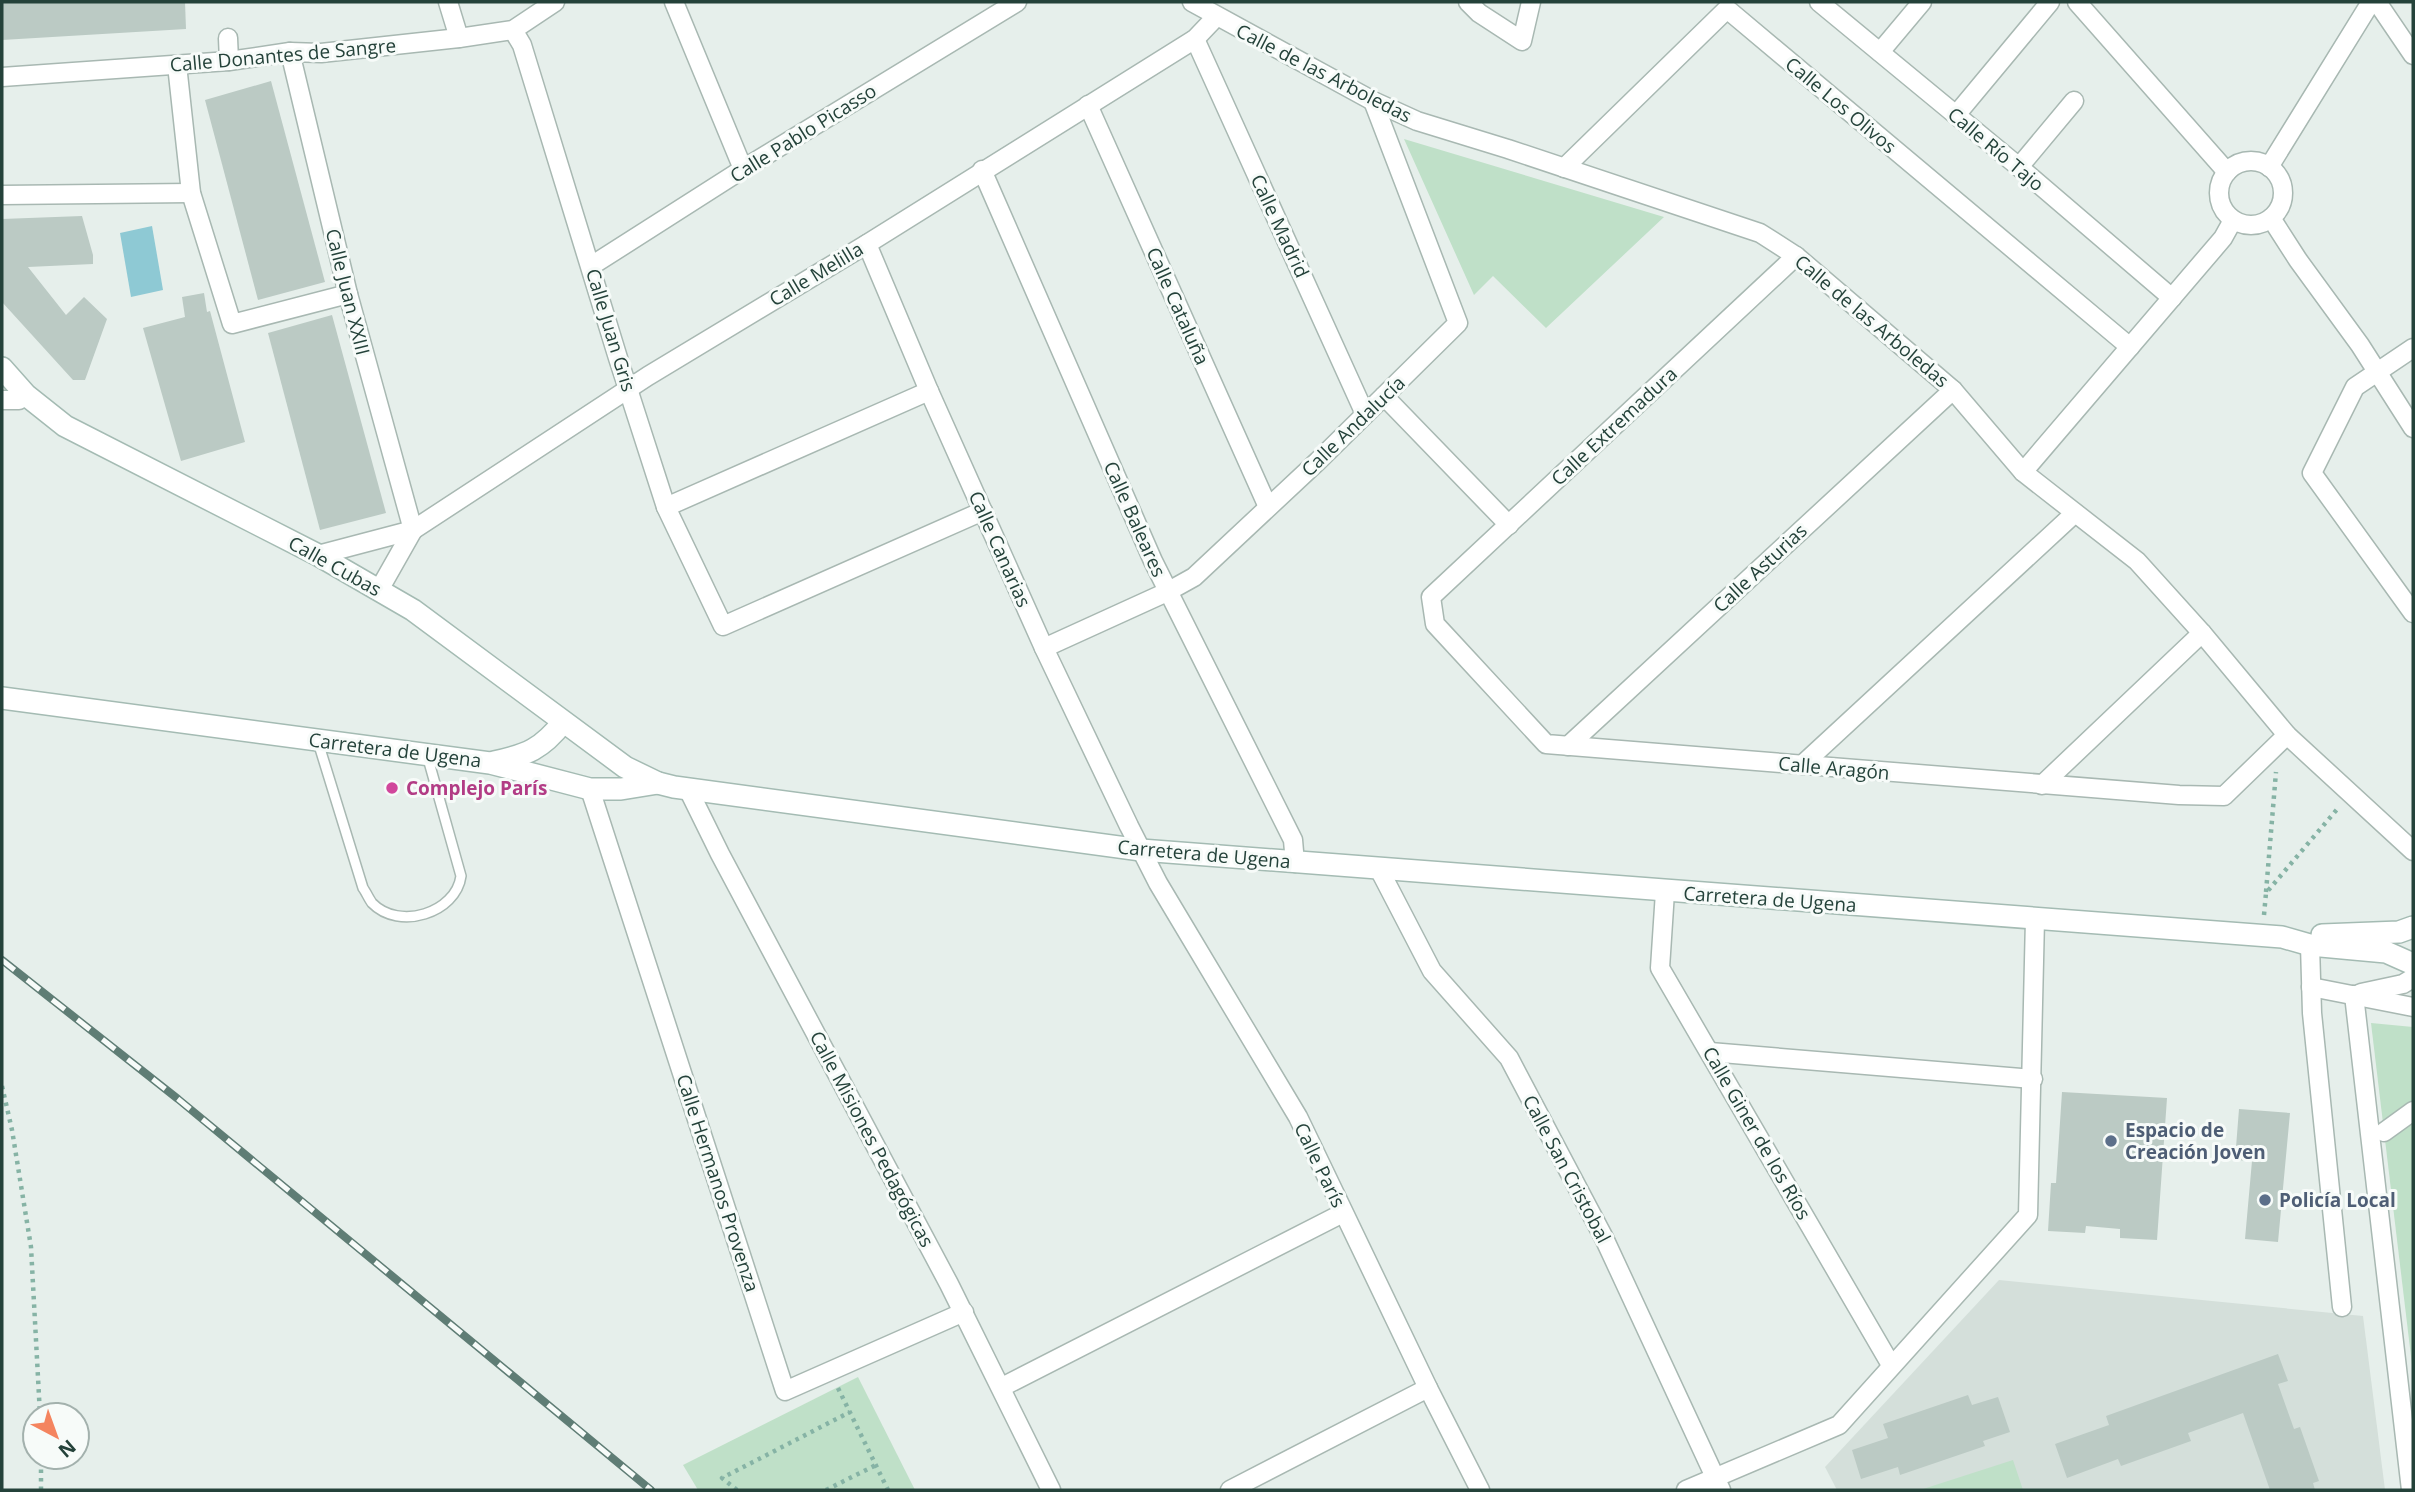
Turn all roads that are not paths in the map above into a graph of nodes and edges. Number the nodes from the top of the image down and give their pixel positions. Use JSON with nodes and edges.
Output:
{"nodes":[{"id":1,"x":448,"y":2,"type":"edge"},
{"id":2,"x":555,"y":2,"type":"edge"},
{"id":3,"x":674,"y":2,"type":"edge"},
{"id":4,"x":1017,"y":2,"type":"edge"},
{"id":5,"x":1192,"y":2,"type":"edge"},
{"id":6,"x":1468,"y":2,"type":"edge"},
{"id":7,"x":1531,"y":2,"type":"edge"},
{"id":8,"x":1819,"y":2,"type":"edge"},
{"id":9,"x":1923,"y":2,"type":"edge"},
{"id":10,"x":2050,"y":2,"type":"edge"},
{"id":11,"x":2077,"y":2,"type":"edge"},
{"id":12,"x":2371,"y":2,"type":"edge"},
{"id":13,"x":2377,"y":2,"type":"edge"},
{"id":14,"x":1216,"y":17,"type":"junction"},
{"id":15,"x":513,"y":30,"type":"junction"},
{"id":16,"x":228,"y":38,"type":"dead end"},
{"id":17,"x":459,"y":38,"type":"junction"},
{"id":18,"x":1195,"y":39,"type":"junction"},
{"id":19,"x":289,"y":52,"type":"junction"},
{"id":20,"x":1880,"y":52,"type":"junction"},
{"id":21,"x":2413,"y":55,"type":"edge"},
{"id":22,"x":229,"y":61,"type":"junction"},
{"id":23,"x":177,"y":65,"type":"junction"},
{"id":24,"x":2,"y":77,"type":"edge"},
{"id":25,"x":1373,"y":101,"type":"junction"},
{"id":26,"x":2074,"y":101,"type":"dead end"},
{"id":27,"x":1088,"y":105,"type":"junction"},
{"id":28,"x":1956,"y":115,"type":"junction"},
{"id":29,"x":2019,"y":167,"type":"junction"},
{"id":30,"x":2269,"y":167,"type":"junction"},
{"id":31,"x":1564,"y":168,"type":"junction"},
{"id":32,"x":743,"y":169,"type":"junction"},
{"id":33,"x":982,"y":170,"type":"junction"},
{"id":34,"x":2227,"y":172,"type":"junction"},
{"id":35,"x":191,"y":193,"type":"junction"},
{"id":36,"x":2,"y":195,"type":"edge"},
{"id":37,"x":2271,"y":218,"type":"junction"},
{"id":38,"x":2233,"y":220,"type":"junction"},
{"id":39,"x":867,"y":244,"type":"junction"},
{"id":40,"x":1797,"y":256,"type":"junction"},
{"id":41,"x":591,"y":266,"type":"junction"},
{"id":42,"x":348,"y":294,"type":"junction"},
{"id":43,"x":2172,"y":298,"type":"junction"},
{"id":44,"x":2130,"y":347,"type":"junction"},
{"id":45,"x":2413,"y":348,"type":"edge"},
{"id":46,"x":2,"y":368,"type":"edge"},
{"id":47,"x":2378,"y":372,"type":"junction"},
{"id":48,"x":628,"y":389,"type":"junction"},
{"id":49,"x":1953,"y":390,"type":"junction"},
{"id":50,"x":929,"y":391,"type":"junction"},
{"id":51,"x":26,"y":395,"type":"junction"},
{"id":52,"x":1384,"y":396,"type":"junction"},
{"id":53,"x":2,"y":400,"type":"edge"},
{"id":54,"x":1365,"y":414,"type":"junction"},
{"id":55,"x":2413,"y":428,"type":"edge"},
{"id":56,"x":2023,"y":472,"type":"junction"},
{"id":57,"x":666,"y":507,"type":"junction"},
{"id":58,"x":1268,"y":508,"type":"junction"},
{"id":59,"x":983,"y":512,"type":"junction"},
{"id":60,"x":2075,"y":513,"type":"junction"},
{"id":61,"x":1508,"y":525,"type":"junction"},
{"id":62,"x":413,"y":530,"type":"junction"},
{"id":63,"x":318,"y":555,"type":"junction"},
{"id":64,"x":379,"y":590,"type":"junction"},
{"id":65,"x":1167,"y":592,"type":"junction"},
{"id":66,"x":1431,"y":597,"type":"joint"},
{"id":67,"x":2413,"y":611,"type":"edge"},
{"id":68,"x":2202,"y":633,"type":"junction"},
{"id":69,"x":1044,"y":648,"type":"junction"},
{"id":70,"x":2,"y":698,"type":"edge"},
{"id":71,"x":563,"y":722,"type":"junction"},
{"id":72,"x":2287,"y":735,"type":"junction"},
{"id":73,"x":317,"y":740,"type":"junction"},
{"id":74,"x":1568,"y":746,"type":"junction"},
{"id":75,"x":427,"y":755,"type":"junction"},
{"id":76,"x":490,"y":763,"type":"junction"},
{"id":77,"x":1801,"y":765,"type":"junction"},
{"id":78,"x":658,"y":783,"type":"junction"},
{"id":79,"x":2042,"y":785,"type":"junction"},
{"id":80,"x":590,"y":789,"type":"junction"},
{"id":81,"x":688,"y":789,"type":"junction"},
{"id":82,"x":1141,"y":850,"type":"junction"},
{"id":83,"x":2413,"y":851,"type":"edge"},
{"id":84,"x":1295,"y":863,"type":"junction"},
{"id":85,"x":1379,"y":869,"type":"junction"},
{"id":86,"x":1665,"y":892,"type":"junction"},
{"id":87,"x":2035,"y":919,"type":"junction"},
{"id":88,"x":2413,"y":927,"type":"edge"},
{"id":89,"x":2272,"y":937,"type":"junction"},
{"id":90,"x":2309,"y":945,"type":"junction"},
{"id":91,"x":2413,"y":964,"type":"edge"},
{"id":92,"x":2413,"y":978,"type":"edge"},
{"id":93,"x":2311,"y":987,"type":"junction"},
{"id":94,"x":2354,"y":995,"type":"junction"},
{"id":95,"x":2413,"y":1007,"type":"edge"},
{"id":96,"x":1710,"y":1052,"type":"junction"},
{"id":97,"x":2033,"y":1079,"type":"junction"},
{"id":98,"x":2411,"y":1118,"type":"edge"},
{"id":99,"x":2384,"y":1132,"type":"dead end"},
{"id":100,"x":1343,"y":1213,"type":"junction"},
{"id":101,"x":2343,"y":1307,"type":"dead end"},
{"id":102,"x":964,"y":1312,"type":"junction"},
{"id":103,"x":1891,"y":1365,"type":"junction"},
{"id":104,"x":1002,"y":1387,"type":"junction"},
{"id":105,"x":1428,"y":1388,"type":"junction"},
{"id":106,"x":1718,"y":1484,"type":"edge"},
{"id":107,"x":1051,"y":1490,"type":"edge"},
{"id":108,"x":1230,"y":1490,"type":"edge"},
{"id":109,"x":1480,"y":1490,"type":"edge"},
{"id":110,"x":1686,"y":1490,"type":"edge"},
{"id":111,"x":2411,"y":1490,"type":"edge"}],
"edges":[{"from":1,"to":17,"type":"street"},
{"from":2,"to":15,"type":"street","name":"Calle Donantes de Sangre"},
{"from":3,"to":32,"type":"street"},
{"from":4,"to":32,"type":"street","name":"Calle Pablo Picasso"},
{"from":5,"to":14,"type":"street","name":"Calle de las Arboledas"},
{"from":6,"to":7,"type":"street"},
{"from":8,"to":20,"type":"street","name":"Calle Río Tajo"},
{"from":9,"to":20,"type":"street"},
{"from":10,"to":28,"type":"street"},
{"from":11,"to":34,"type":"street"},
{"from":12,"to":30,"type":"street"},
{"from":13,"to":21,"type":"street"},
{"from":14,"to":18,"type":"street","name":"Calle Melilla"},
{"from":14,"to":25,"type":"street","name":"Calle de las Arboledas"},
{"from":15,"to":17,"type":"street","name":"Calle Donantes de Sangre"},
{"from":15,"to":41,"type":"street","name":"Calle Juan Gris"},
{"from":16,"to":22,"type":"street"},
{"from":17,"to":19,"type":"street","name":"Calle Donantes de Sangre"},
{"from":18,"to":27,"type":"street","name":"Calle Melilla"},
{"from":18,"to":54,"type":"street","name":"Calle Madrid"},
{"from":19,"to":22,"type":"street","name":"Calle Donantes de Sangre"},
{"from":19,"to":42,"type":"street","name":"Calle Juan XXIII"},
{"from":20,"to":28,"type":"street","name":"Calle Río Tajo"},
{"from":22,"to":23,"type":"street","name":"Calle Donantes de Sangre"},
{"from":23,"to":24,"type":"street","name":"Calle Donantes de Sangre"},
{"from":23,"to":35,"type":"street"},
{"from":25,"to":31,"type":"street","name":"Calle de las Arboledas"},
{"from":25,"to":52,"type":"street","name":"Calle Andalucía"},
{"from":26,"to":29,"type":"street"},
{"from":27,"to":33,"type":"street","name":"Calle Melilla"},
{"from":27,"to":58,"type":"street","name":"Calle Cataluña"},
{"from":28,"to":29,"type":"street","name":"Calle Río Tajo"},
{"from":29,"to":43,"type":"street","name":"Calle Río Tajo"},
{"from":30,"to":34,"type":"street"},
{"from":30,"to":37,"type":"street"},
{"from":31,"to":40,"type":"street","name":"Calle de las Arboledas"},
{"from":31,"to":44,"type":"street","name":"Calle Los Olivos"},
{"from":32,"to":41,"type":"street","name":"Calle Pablo Picasso"},
{"from":33,"to":39,"type":"street","name":"Calle Melilla"},
{"from":33,"to":65,"type":"street","name":"Calle Baleares"},
{"from":34,"to":38,"type":"street"},
{"from":35,"to":36,"type":"street"},
{"from":35,"to":42,"type":"street"},
{"from":37,"to":38,"type":"street"},
{"from":37,"to":47,"type":"street"},
{"from":38,"to":43,"type":"street"},
{"from":39,"to":48,"type":"street","name":"Calle Melilla"},
{"from":39,"to":50,"type":"street","name":"Calle Canarias"},
{"from":40,"to":49,"type":"street","name":"Calle de las Arboledas"},
{"from":40,"to":61,"type":"street","name":"Calle Extremadura"},
{"from":41,"to":48,"type":"street","name":"Calle Juan Gris"},
{"from":42,"to":62,"type":"street","name":"Calle Juan XXIII"},
{"from":43,"to":44,"type":"street"},
{"from":44,"to":56,"type":"street"},
{"from":45,"to":47,"type":"street"},
{"from":46,"to":51,"type":"main road","name":"Calle Cubas"},
{"from":47,"to":55,"type":"street"},
{"from":47,"to":67,"type":"street"},
{"from":48,"to":57,"type":"street","name":"Calle Juan Gris"},
{"from":48,"to":62,"type":"street","name":"Calle Melilla"},
{"from":49,"to":56,"type":"street","name":"Calle de las Arboledas"},
{"from":49,"to":74,"type":"street","name":"Calle Asturias"},
{"from":50,"to":57,"type":"street"},
{"from":50,"to":59,"type":"street","name":"Calle Canarias"},
{"from":51,"to":53,"type":"street"},
{"from":51,"to":63,"type":"main road","name":"Calle Cubas"},
{"from":52,"to":54,"type":"street","name":"Calle Andalucía"},
{"from":52,"to":61,"type":"street"},
{"from":54,"to":58,"type":"street","name":"Calle Andalucía"},
{"from":56,"to":60,"type":"street","name":"Calle de las Arboledas"},
{"from":57,"to":59,"type":"street","name":"Calle Juan Gris"},
{"from":58,"to":65,"type":"street","name":"Calle Andalucía"},
{"from":59,"to":69,"type":"street","name":"Calle Canarias"},
{"from":60,"to":68,"type":"street","name":"Calle de las Arboledas"},
{"from":60,"to":77,"type":"street"},
{"from":61,"to":66,"type":"street","name":"Calle Extremadura"},
{"from":62,"to":63,"type":"street","name":"Calle Melilla"},
{"from":62,"to":64,"type":"street","name":"Calle Melilla"},
{"from":63,"to":64,"type":"main road","name":"Calle Cubas"},
{"from":64,"to":71,"type":"main road","name":"Calle Cubas"},
{"from":65,"to":69,"type":"street","name":"Calle Andalucía"},
{"from":65,"to":84,"type":"street","name":"Calle Baleares"},
{"from":66,"to":74,"type":"street","name":"Calle Aragón"},
{"from":68,"to":72,"type":"street","name":"Calle de las Arboledas"},
{"from":68,"to":79,"type":"street"},
{"from":69,"to":82,"type":"street","name":"Calle Canarias"},
{"from":70,"to":73,"type":"main road","name":"Carretera de Ugena"},
{"from":71,"to":76,"type":"main road"},
{"from":71,"to":78,"type":"main road","name":"Calle Cubas"},
{"from":72,"to":79,"type":"street","name":"Calle Aragón"},
{"from":72,"to":83,"type":"street","name":"Calle de las Arboledas"},
{"from":73,"to":75,"type":"main road","name":"Carretera de Ugena"},
{"from":73,"to":75,"type":"lane"},
{"from":74,"to":77,"type":"street","name":"Calle Aragón"},
{"from":75,"to":76,"type":"main road","name":"Carretera de Ugena"},
{"from":76,"to":80,"type":"main road","name":"Carretera de Ugena"},
{"from":77,"to":79,"type":"street","name":"Calle Aragón"},
{"from":78,"to":80,"type":"main road","name":"Carretera de Ugena"},
{"from":78,"to":81,"type":"main road","name":"Carretera de Ugena"},
{"from":80,"to":102,"type":"street","name":"Calle Hermanos Provenza"},
{"from":81,"to":82,"type":"main road","name":"Carretera de Ugena"},
{"from":81,"to":102,"type":"street","name":"Calle Misiones Pedagógicas"},
{"from":82,"to":84,"type":"main road","name":"Carretera de Ugena"},
{"from":82,"to":100,"type":"street","name":"Calle París"},
{"from":84,"to":85,"type":"main road","name":"Carretera de Ugena"},
{"from":85,"to":86,"type":"main road","name":"Carretera de Ugena"},
{"from":85,"to":106,"type":"street","name":"Calle San Cristobal"},
{"from":86,"to":87,"type":"main road","name":"Carretera de Ugena"},
{"from":86,"to":96,"type":"street","name":"Calle Giner de los Ríos"},
{"from":87,"to":89,"type":"main road","name":"Carretera de Ugena"},
{"from":87,"to":97,"type":"street"},
{"from":88,"to":89,"type":"main road"},
{"from":89,"to":90,"type":"main road","name":"Carretera de Ugena"},
{"from":90,"to":91,"type":"main road","name":"Carretera de Ugena"},
{"from":90,"to":93,"type":"street"},
{"from":92,"to":94,"type":"street"},
{"from":93,"to":94,"type":"street"},
{"from":93,"to":101,"type":"street"},
{"from":94,"to":95,"type":"street"},
{"from":94,"to":111,"type":"street"},
{"from":96,"to":97,"type":"street"},
{"from":96,"to":103,"type":"street","name":"Calle Giner de los Ríos"},
{"from":97,"to":103,"type":"street"},
{"from":98,"to":99,"type":"street"},
{"from":100,"to":104,"type":"street"},
{"from":100,"to":105,"type":"street","name":"Calle París"},
{"from":102,"to":104,"type":"street","name":"Calle Misiones Pedagógicas"},
{"from":103,"to":106,"type":"street"},
{"from":104,"to":107,"type":"street","name":"Calle Misiones Pedagógicas"},
{"from":105,"to":108,"type":"street"},
{"from":105,"to":109,"type":"street","name":"Calle París"},
{"from":106,"to":110,"type":"street"}]}
